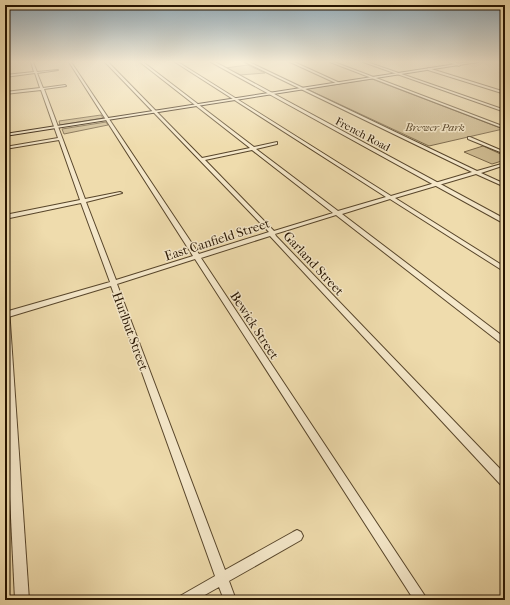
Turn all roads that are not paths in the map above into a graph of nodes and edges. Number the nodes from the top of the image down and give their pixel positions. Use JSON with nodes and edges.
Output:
{"nodes":[{"id":1,"x":31,"y":90,"type":"edge"},
{"id":2,"x":42,"y":90,"type":"edge"},
{"id":3,"x":88,"y":90,"type":"edge"},
{"id":4,"x":133,"y":90,"type":"edge"},
{"id":5,"x":178,"y":90,"type":"edge"},
{"id":6,"x":220,"y":90,"type":"edge"},
{"id":7,"x":261,"y":90,"type":"edge"},
{"id":8,"x":289,"y":90,"type":"edge"},
{"id":9,"x":306,"y":90,"type":"edge"},
{"id":10,"x":405,"y":90,"type":"edge"},
{"id":11,"x":445,"y":90,"type":"edge"},
{"id":12,"x":5,"y":93,"type":"edge"},
{"id":13,"x":268,"y":94,"type":"junction"},
{"id":14,"x":234,"y":99,"type":"junction"},
{"id":15,"x":197,"y":105,"type":"junction"},
{"id":16,"x":505,"y":111,"type":"edge"},
{"id":17,"x":154,"y":112,"type":"junction"},
{"id":18,"x":108,"y":120,"type":"junction"},
{"id":19,"x":56,"y":128,"type":"junction"},
{"id":20,"x":505,"y":128,"type":"edge"},
{"id":21,"x":5,"y":135,"type":"edge"},
{"id":22,"x":469,"y":138,"type":"dead end"},
{"id":23,"x":60,"y":139,"type":"junction"},
{"id":24,"x":276,"y":143,"type":"dead end"},
{"id":25,"x":5,"y":148,"type":"edge"},
{"id":26,"x":254,"y":148,"type":"junction"},
{"id":27,"x":505,"y":153,"type":"edge"},
{"id":28,"x":201,"y":160,"type":"junction"},
{"id":29,"x":505,"y":164,"type":"edge"},
{"id":30,"x":477,"y":172,"type":"junction"},
{"id":31,"x":436,"y":185,"type":"junction"},
{"id":32,"x":505,"y":186,"type":"edge"},
{"id":33,"x":120,"y":193,"type":"dead end"},
{"id":34,"x":392,"y":198,"type":"junction"},
{"id":35,"x":83,"y":201,"type":"junction"},
{"id":36,"x":338,"y":213,"type":"junction"},
{"id":37,"x":5,"y":217,"type":"edge"},
{"id":38,"x":505,"y":222,"type":"edge"},
{"id":39,"x":271,"y":234,"type":"junction"},
{"id":40,"x":197,"y":258,"type":"junction"},
{"id":41,"x":505,"y":270,"type":"edge"},
{"id":42,"x":113,"y":283,"type":"junction"},
{"id":43,"x":5,"y":308,"type":"edge"},
{"id":44,"x":5,"y":315,"type":"edge"},
{"id":45,"x":505,"y":342,"type":"edge"},
{"id":46,"x":505,"y":481,"type":"edge"},
{"id":47,"x":297,"y":536,"type":"dead end"},
{"id":48,"x":222,"y":578,"type":"junction"},
{"id":49,"x":22,"y":600,"type":"edge"},
{"id":50,"x":184,"y":600,"type":"edge"},
{"id":51,"x":230,"y":600,"type":"edge"},
{"id":52,"x":421,"y":600,"type":"edge"}],
"edges":[{"from":1,"to":12,"type":"street"},
{"from":2,"to":19,"type":"street","name":"Hurlbut Street"},
{"from":3,"to":18,"type":"street","name":"Bewick Street"},
{"from":4,"to":17,"type":"street","name":"Garland Street"},
{"from":5,"to":15,"type":"street"},
{"from":6,"to":14,"type":"street"},
{"from":7,"to":13,"type":"street","name":"French Road"},
{"from":8,"to":13,"type":"main road"},
{"from":9,"to":30,"type":"street"},
{"from":10,"to":20,"type":"street"},
{"from":11,"to":16,"type":"street"},
{"from":13,"to":14,"type":"main road"},
{"from":13,"to":31,"type":"street","name":"French Road"},
{"from":14,"to":15,"type":"main road"},
{"from":14,"to":34,"type":"street"},
{"from":15,"to":17,"type":"main road"},
{"from":15,"to":26,"type":"street"},
{"from":17,"to":18,"type":"main road"},
{"from":17,"to":28,"type":"street","name":"Garland Street"},
{"from":18,"to":19,"type":"main road"},
{"from":18,"to":40,"type":"street","name":"Bewick Street"},
{"from":19,"to":21,"type":"main road"},
{"from":19,"to":23,"type":"street","name":"Hurlbut Street"},
{"from":22,"to":27,"type":"street"},
{"from":23,"to":25,"type":"street"},
{"from":23,"to":35,"type":"street","name":"Hurlbut Street"},
{"from":24,"to":26,"type":"street"},
{"from":26,"to":28,"type":"street"},
{"from":26,"to":36,"type":"street"},
{"from":28,"to":39,"type":"street","name":"Garland Street"},
{"from":29,"to":30,"type":"street","name":"East Canfield Street"},
{"from":30,"to":31,"type":"street","name":"East Canfield Street"},
{"from":30,"to":32,"type":"street"},
{"from":31,"to":34,"type":"street","name":"East Canfield Street"},
{"from":31,"to":38,"type":"street","name":"French Road"},
{"from":33,"to":35,"type":"street"},
{"from":34,"to":36,"type":"street","name":"East Canfield Street"},
{"from":34,"to":41,"type":"street"},
{"from":35,"to":37,"type":"street"},
{"from":35,"to":42,"type":"street","name":"Hurlbut Street"},
{"from":36,"to":39,"type":"street","name":"East Canfield Street"},
{"from":36,"to":45,"type":"street"},
{"from":39,"to":40,"type":"street","name":"East Canfield Street"},
{"from":39,"to":46,"type":"street","name":"Garland Street"},
{"from":40,"to":42,"type":"street","name":"East Canfield Street"},
{"from":40,"to":52,"type":"street","name":"Bewick Street"},
{"from":42,"to":44,"type":"street","name":"East Canfield Street"},
{"from":42,"to":48,"type":"street","name":"Hurlbut Street"},
{"from":43,"to":44,"type":"street"},
{"from":44,"to":49,"type":"street"},
{"from":47,"to":48,"type":"street"},
{"from":48,"to":50,"type":"street"},
{"from":48,"to":51,"type":"street","name":"Hurlbut Street"}]}
